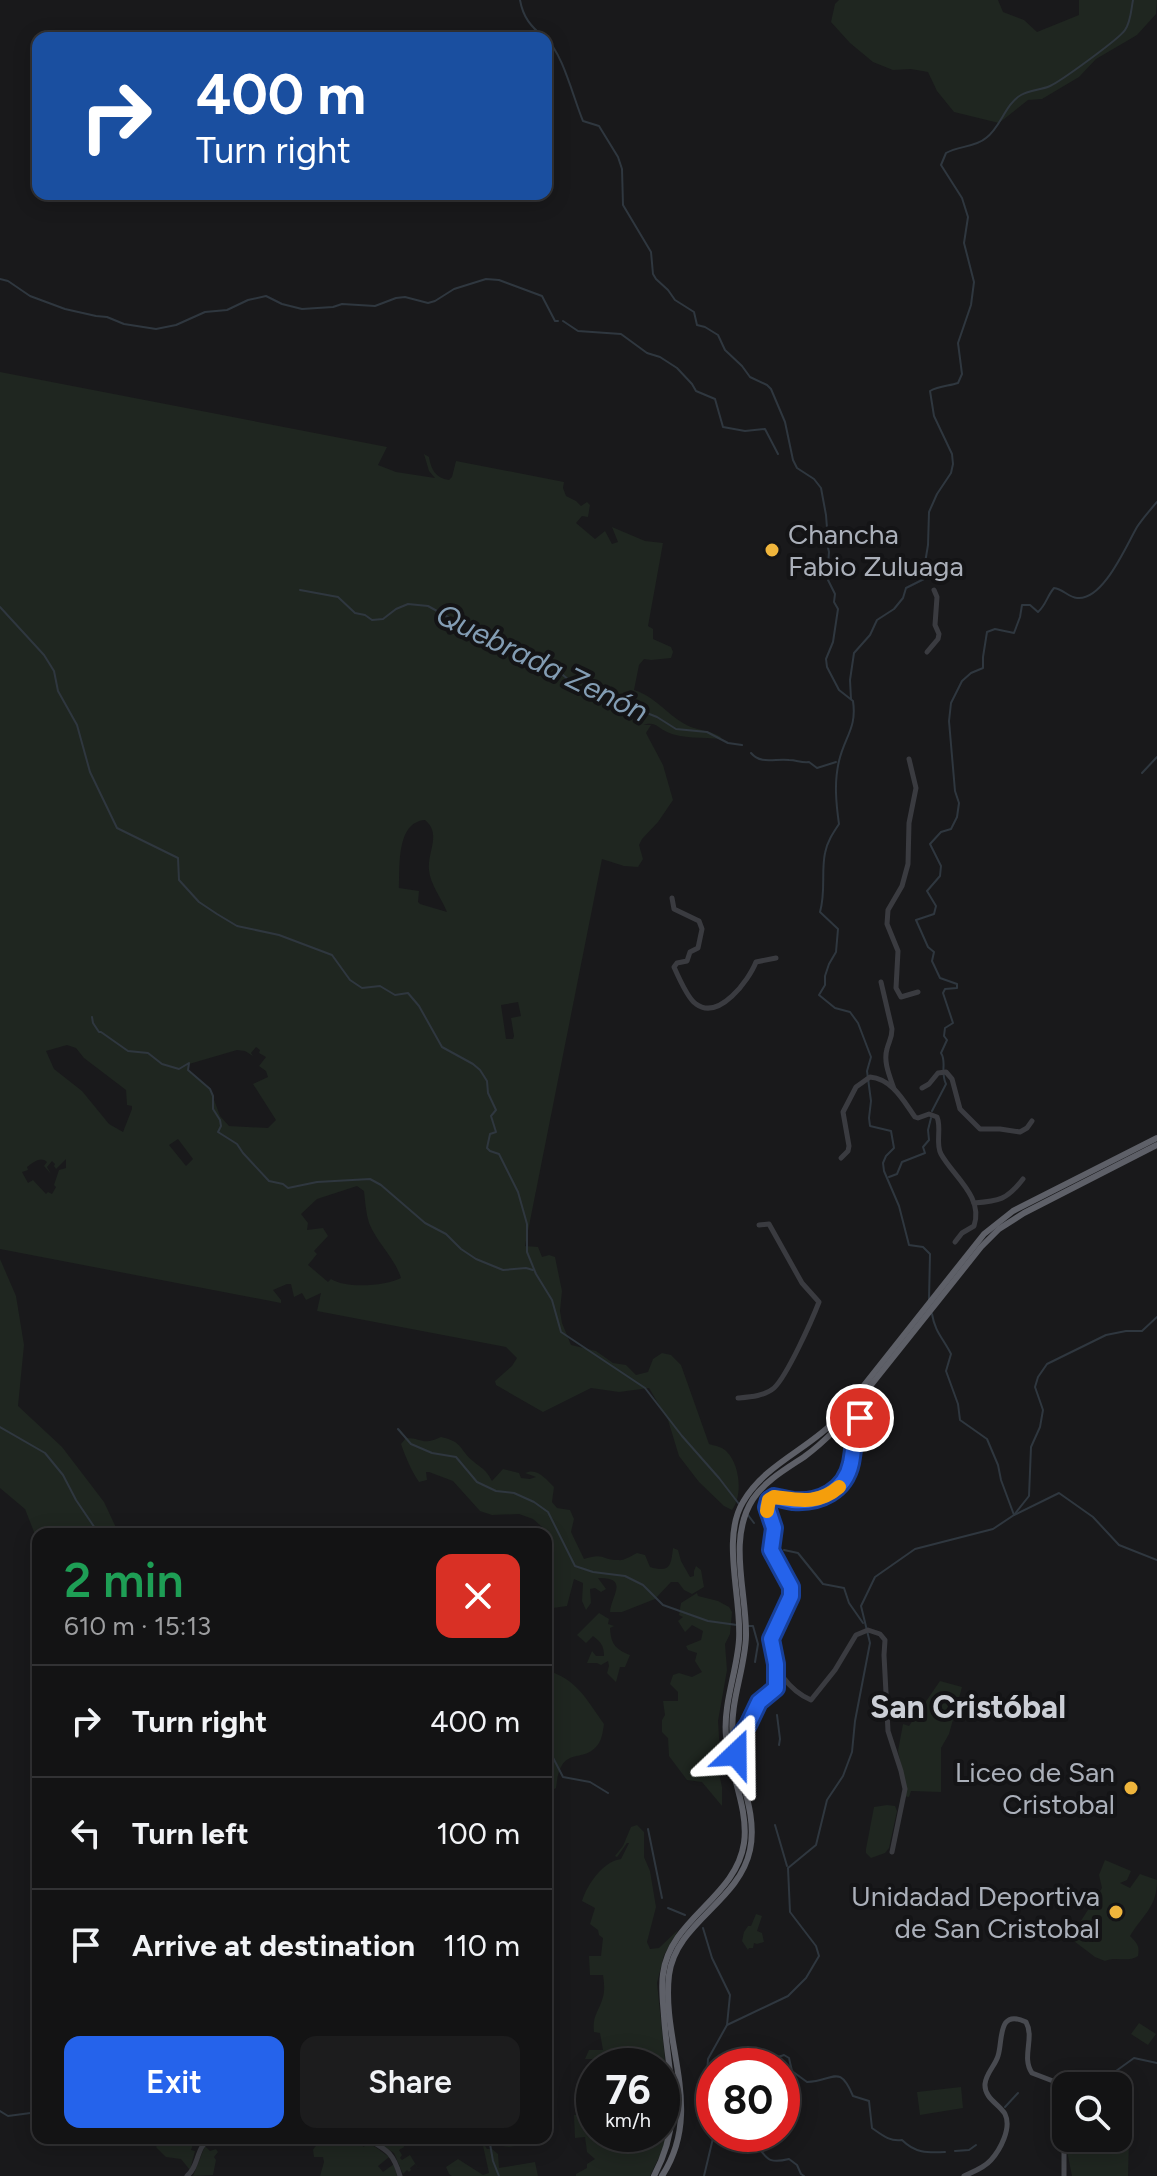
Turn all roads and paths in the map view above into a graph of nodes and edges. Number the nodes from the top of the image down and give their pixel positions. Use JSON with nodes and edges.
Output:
{"nodes":[{"id":1,"x":934,"y":590,"type":"dead end"},
{"id":2,"x":927,"y":652,"type":"dead end"},
{"id":3,"x":909,"y":759,"type":"dead end"},
{"id":4,"x":672,"y":898,"type":"dead end"},
{"id":5,"x":776,"y":958,"type":"dead end"},
{"id":6,"x":881,"y":982,"type":"dead end"},
{"id":7,"x":918,"y":992,"type":"dead end"},
{"id":8,"x":922,"y":1088,"type":"dead end"},
{"id":9,"x":894,"y":1089,"type":"junction"},
{"id":10,"x":1032,"y":1121,"type":"dead end"},
{"id":11,"x":1157,"y":1138,"type":"edge"},
{"id":12,"x":1157,"y":1145,"type":"edge"},
{"id":13,"x":841,"y":1158,"type":"dead end"},
{"id":14,"x":1023,"y":1179,"type":"dead end"},
{"id":15,"x":974,"y":1203,"type":"junction"},
{"id":16,"x":759,"y":1225,"type":"dead end"},
{"id":17,"x":955,"y":1242,"type":"dead end"},
{"id":18,"x":963,"y":1265,"type":"junction"},
{"id":19,"x":738,"y":1398,"type":"dead end"},
{"id":20,"x":860,"y":1418,"type":"dead end"},
{"id":21,"x":743,"y":1633,"type":"junction"},
{"id":22,"x":776,"y":1664,"type":"junction"},
{"id":23,"x":734,"y":1744,"type":"junction"},
{"id":24,"x":892,"y":1852,"type":"dead end"},
{"id":25,"x":203,"y":2144,"type":"edge"},
{"id":26,"x":375,"y":2144,"type":"edge"},
{"id":27,"x":187,"y":2176,"type":"edge"},
{"id":28,"x":400,"y":2176,"type":"edge"},
{"id":29,"x":654,"y":2176,"type":"edge"},
{"id":30,"x":662,"y":2176,"type":"edge"},
{"id":31,"x":964,"y":2176,"type":"edge"},
{"id":32,"x":1064,"y":2176,"type":"edge"}],
"edges":[{"from":1,"to":2,"type":"street"},
{"from":3,"to":7,"type":"street"},
{"from":4,"to":5,"type":"street"},
{"from":6,"to":9,"type":"street"},
{"from":8,"to":10,"type":"street"},
{"from":9,"to":13,"type":"street"},
{"from":9,"to":15,"type":"street"},
{"from":11,"to":18,"type":"highway"},
{"from":12,"to":18,"type":"highway"},
{"from":14,"to":15,"type":"street"},
{"from":15,"to":17,"type":"street"},
{"from":16,"to":19,"type":"street"},
{"from":18,"to":21,"type":"highway"},
{"from":20,"to":22,"type":"street"},
{"from":21,"to":23,"type":"highway"},
{"from":21,"to":29,"type":"highway"},
{"from":22,"to":23,"type":"street"},
{"from":22,"to":24,"type":"street"},
{"from":23,"to":30,"type":"highway"},
{"from":25,"to":27,"type":"street"},
{"from":26,"to":28,"type":"street"},
{"from":31,"to":32,"type":"main road"}]}
